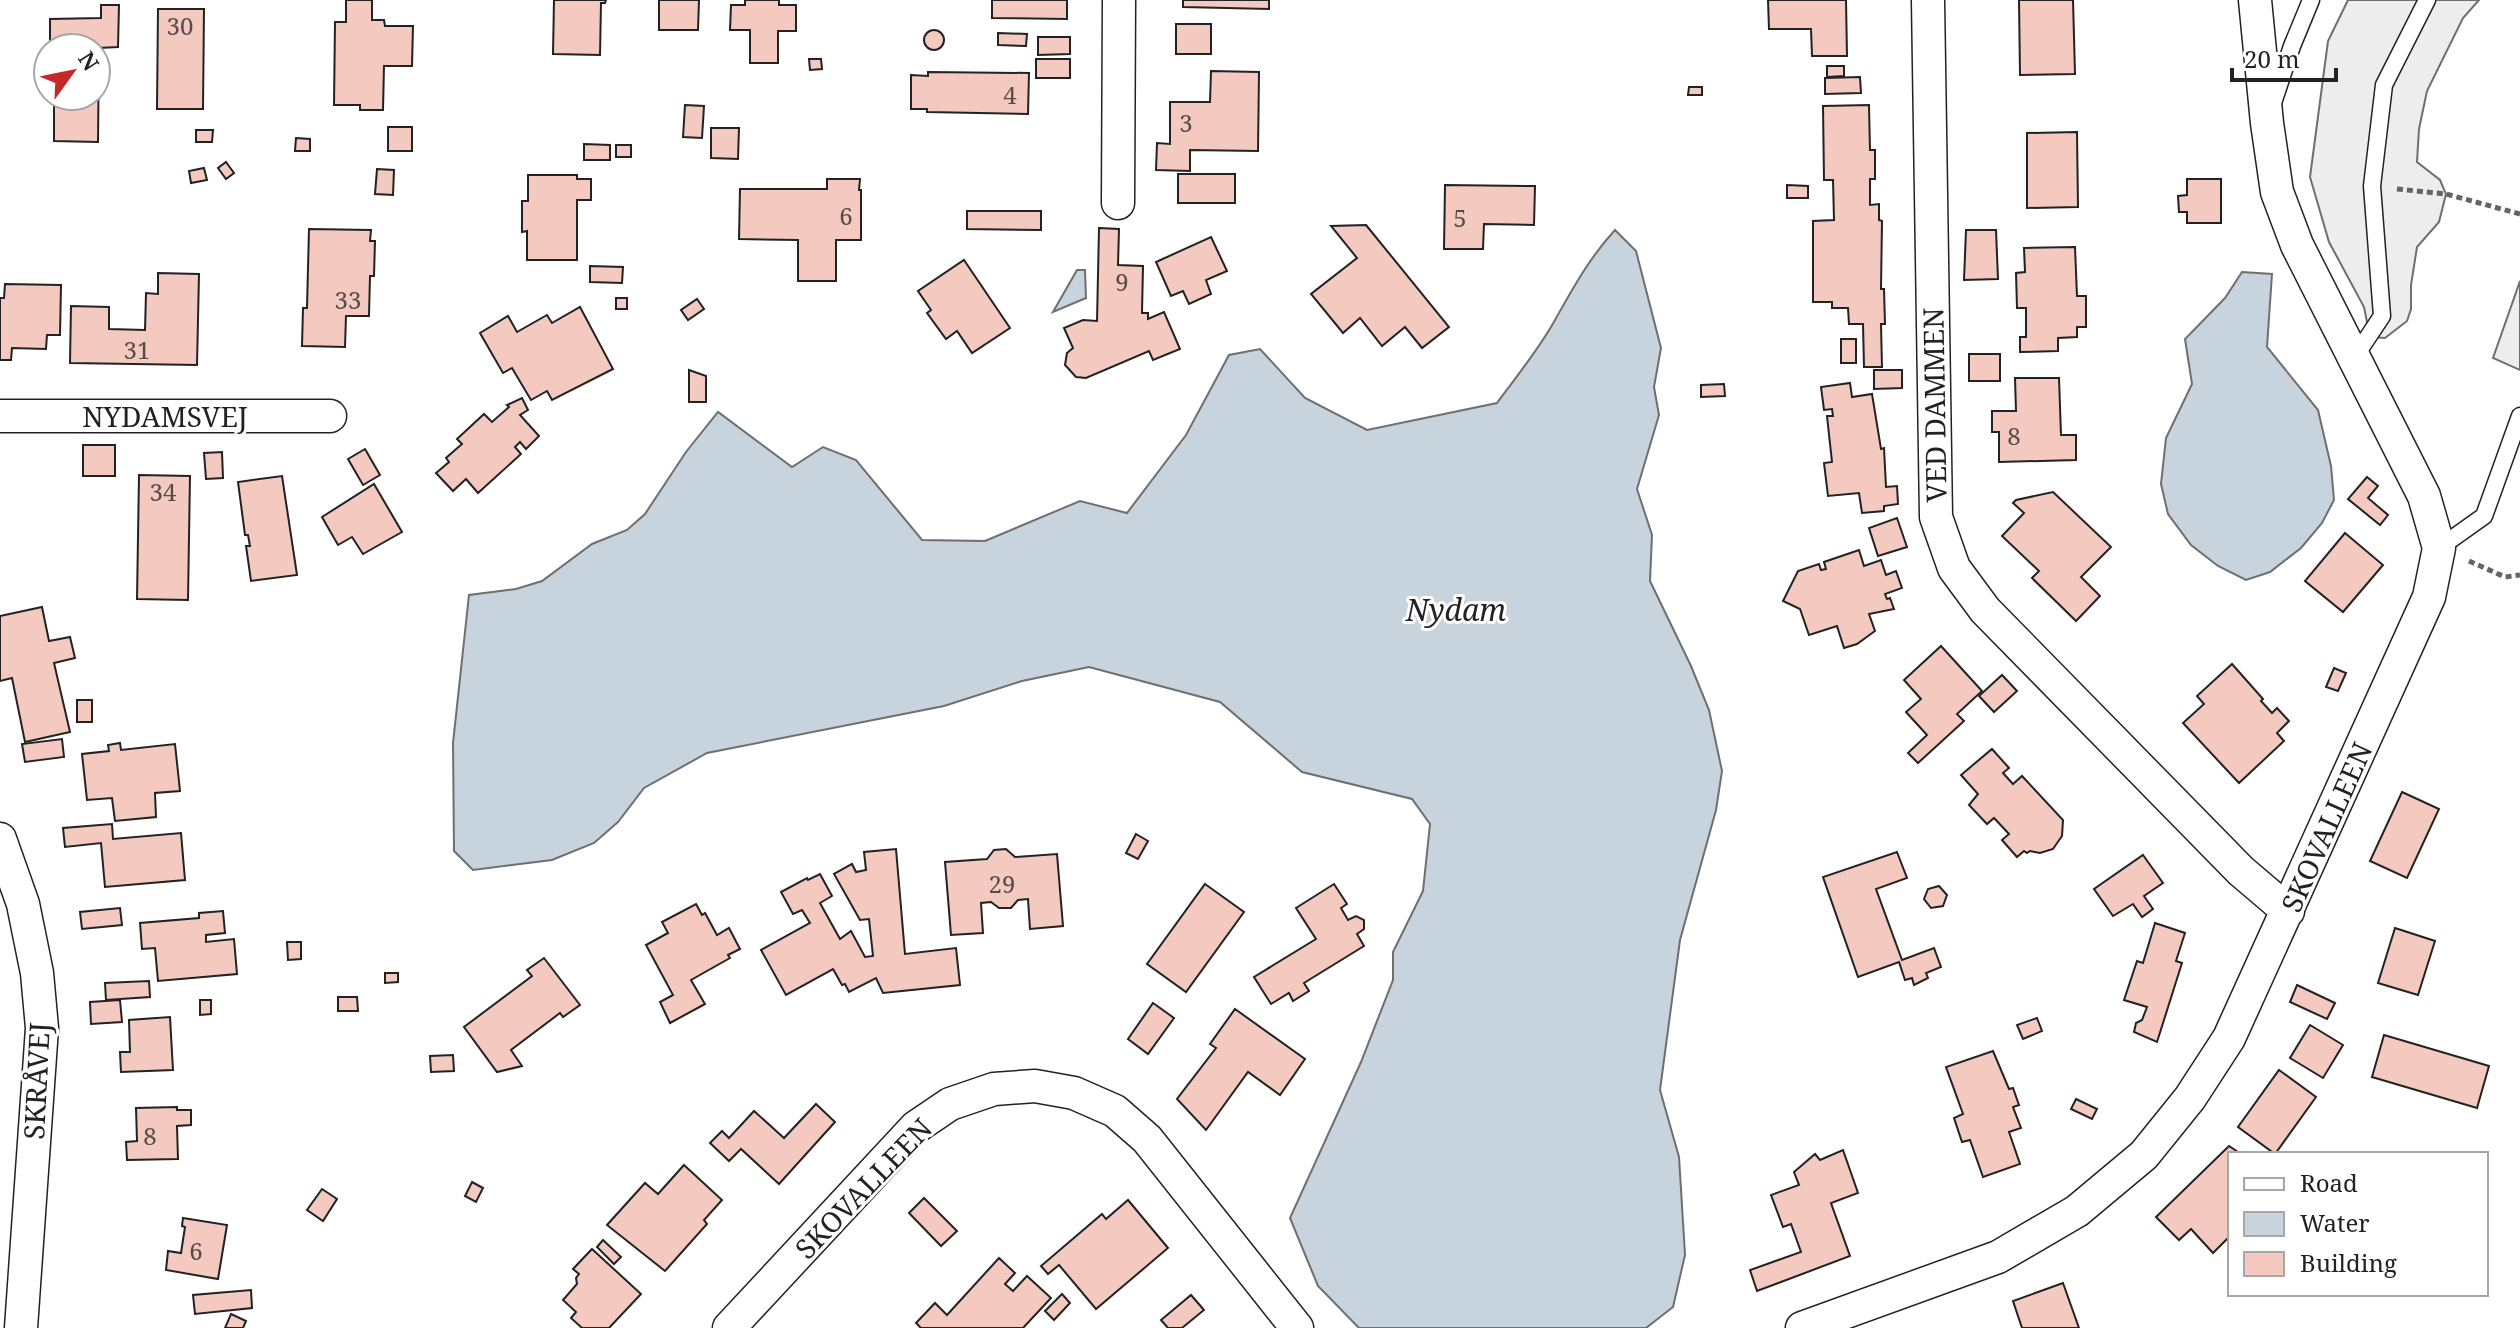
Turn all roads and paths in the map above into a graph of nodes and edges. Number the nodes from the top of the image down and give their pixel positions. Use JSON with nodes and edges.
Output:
{"nodes":[{"id":1,"x":1119,"y":0,"type":"edge"},
{"id":2,"x":1928,"y":0,"type":"edge"},
{"id":3,"x":2255,"y":0,"type":"edge"},
{"id":4,"x":2311,"y":0,"type":"edge"},
{"id":5,"x":2427,"y":0,"type":"edge"},
{"id":6,"x":2267,"y":123,"type":"junction"},
{"id":7,"x":2372,"y":186,"type":"junction"},
{"id":8,"x":1118,"y":203,"type":"dead end"},
{"id":9,"x":2520,"y":214,"type":"edge"},
{"id":10,"x":2354,"y":358,"type":"junction"},
{"id":11,"x":0,"y":416,"type":"edge"},
{"id":12,"x":330,"y":416,"type":"dead end"},
{"id":13,"x":2520,"y":416,"type":"edge"},
{"id":14,"x":2439,"y":548,"type":"junction"},
{"id":15,"x":2520,"y":575,"type":"edge"},
{"id":16,"x":0,"y":839,"type":"edge"},
{"id":17,"x":2288,"y":911,"type":"junction"},
{"id":18,"x":21,"y":1328,"type":"edge"},
{"id":19,"x":729,"y":1328,"type":"edge"},
{"id":20,"x":1297,"y":1328,"type":"edge"},
{"id":21,"x":1802,"y":1328,"type":"edge"}],
"edges":[{"from":1,"to":8,"type":"street"},
{"from":2,"to":17,"type":"street","name":"VED DAMMEN"},
{"from":3,"to":6,"type":"street","name":"SKOVALLEEN"},
{"from":4,"to":6,"type":"lane"},
{"from":5,"to":7,"type":"lane"},
{"from":6,"to":10,"type":"street","name":"SKOVALLEEN"},
{"from":7,"to":9,"type":"path"},
{"from":7,"to":10,"type":"lane"},
{"from":10,"to":14,"type":"street","name":"SKOVALLEEN"},
{"from":11,"to":12,"type":"street","name":"NYDAMSVEJ"},
{"from":13,"to":14,"type":"lane"},
{"from":14,"to":15,"type":"path"},
{"from":14,"to":17,"type":"street","name":"SKOVALLEEN"},
{"from":16,"to":18,"type":"street","name":"SKRÅVEJ"},
{"from":17,"to":21,"type":"street","name":"SKOVALLEEN"},
{"from":19,"to":20,"type":"street","name":"SKOVALLEEN"}]}
